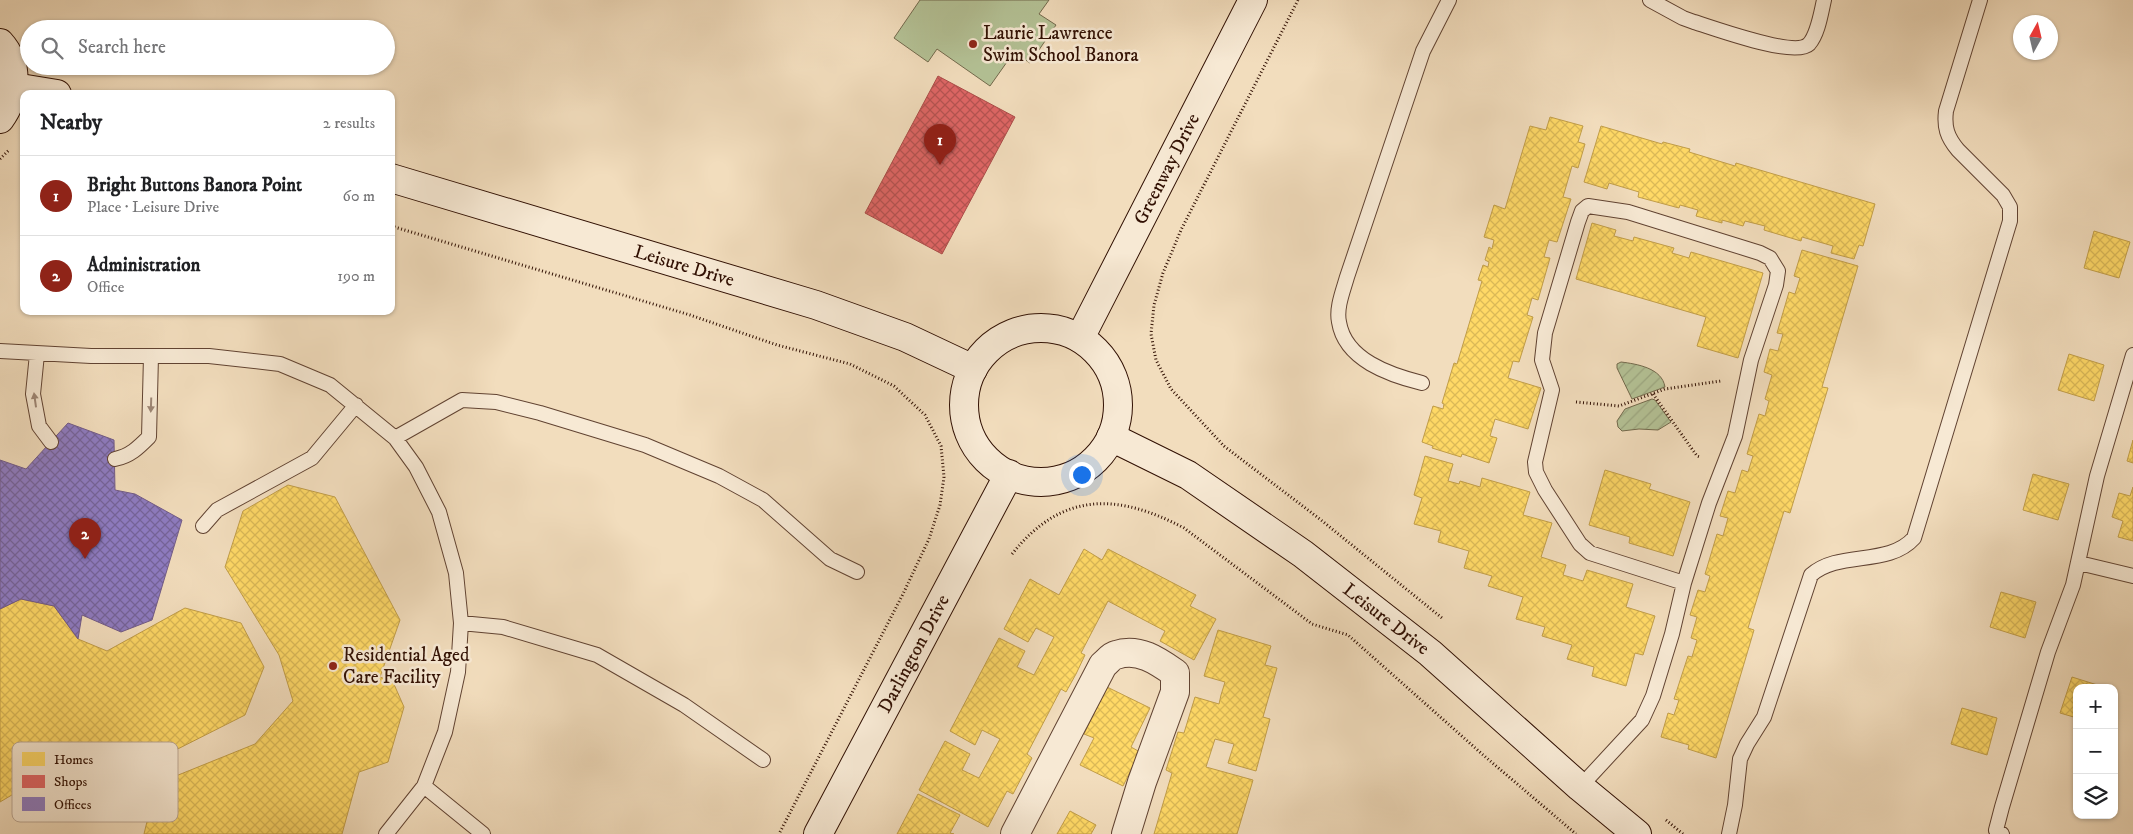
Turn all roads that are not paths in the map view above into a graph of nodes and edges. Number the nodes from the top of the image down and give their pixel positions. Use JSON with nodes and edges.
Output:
{"nodes":[{"id":1,"x":1253,"y":0,"type":"edge"},
{"id":2,"x":1449,"y":0,"type":"edge"},
{"id":3,"x":1650,"y":0,"type":"edge"},
{"id":4,"x":1824,"y":0,"type":"edge"},
{"id":5,"x":1980,"y":0,"type":"edge"},
{"id":6,"x":0,"y":43,"type":"edge"},
{"id":7,"x":14,"y":87,"type":"junction"},
{"id":8,"x":32,"y":90,"type":"edge"},
{"id":9,"x":0,"y":119,"type":"edge"},
{"id":10,"x":395,"y":179,"type":"edge"},
{"id":11,"x":1080,"y":338,"type":"junction"},
{"id":12,"x":0,"y":351,"type":"edge"},
{"id":13,"x":37,"y":354,"type":"junction"},
{"id":14,"x":2133,"y":355,"type":"edge"},
{"id":15,"x":151,"y":356,"type":"junction"},
{"id":16,"x":973,"y":369,"type":"junction"},
{"id":17,"x":1422,"y":383,"type":"dead end"},
{"id":18,"x":356,"y":405,"type":"junction"},
{"id":19,"x":1111,"y":437,"type":"junction"},
{"id":20,"x":395,"y":438,"type":"junction"},
{"id":21,"x":51,"y":442,"type":"dead end"},
{"id":22,"x":115,"y":459,"type":"dead end"},
{"id":23,"x":1009,"y":474,"type":"junction"},
{"id":24,"x":203,"y":526,"type":"dead end"},
{"id":25,"x":2079,"y":563,"type":"junction"},
{"id":26,"x":857,"y":572,"type":"dead end"},
{"id":27,"x":2133,"y":576,"type":"edge"},
{"id":28,"x":1684,"y":583,"type":"junction"},
{"id":29,"x":461,"y":622,"type":"junction"},
{"id":30,"x":763,"y":760,"type":"dead end"},
{"id":31,"x":424,"y":786,"type":"junction"},
{"id":32,"x":1580,"y":787,"type":"junction"},
{"id":33,"x":386,"y":834,"type":"edge"},
{"id":34,"x":483,"y":834,"type":"edge"},
{"id":35,"x":818,"y":834,"type":"edge"},
{"id":36,"x":1015,"y":834,"type":"edge"},
{"id":37,"x":1126,"y":834,"type":"edge"},
{"id":38,"x":1637,"y":834,"type":"edge"},
{"id":39,"x":1729,"y":834,"type":"edge"},
{"id":40,"x":2002,"y":834,"type":"edge"}],
"edges":[{"from":1,"to":11,"type":"street","name":"Greenway Drive"},
{"from":2,"to":17,"type":"lane"},
{"from":3,"to":4,"type":"lane"},
{"from":5,"to":39,"type":"lane"},
{"from":6,"to":7,"type":"street"},
{"from":7,"to":8,"type":"street"},
{"from":7,"to":9,"type":"street"},
{"from":10,"to":16,"type":"street","name":"Leisure Drive"},
{"from":11,"to":16,"type":"street"},
{"from":11,"to":19,"type":"street"},
{"from":12,"to":13,"type":"lane"},
{"from":13,"to":15,"type":"lane"},
{"from":21,"to":13,"type":"lane","one_way":true},
{"from":14,"to":25,"type":"lane"},
{"from":15,"to":18,"type":"lane"},
{"from":15,"to":22,"type":"lane","one_way":true},
{"from":16,"to":23,"type":"street"},
{"from":18,"to":20,"type":"lane"},
{"from":18,"to":24,"type":"lane"},
{"from":19,"to":23,"type":"street"},
{"from":19,"to":32,"type":"street","name":"Leisure Drive"},
{"from":20,"to":26,"type":"lane"},
{"from":20,"to":29,"type":"lane"},
{"from":23,"to":35,"type":"street","name":"Darlington Drive"},
{"from":25,"to":27,"type":"lane"},
{"from":25,"to":40,"type":"lane"},
{"from":28,"to":28,"type":"lane"},
{"from":28,"to":32,"type":"lane"},
{"from":29,"to":30,"type":"lane"},
{"from":29,"to":31,"type":"lane"},
{"from":31,"to":33,"type":"lane"},
{"from":31,"to":34,"type":"lane"},
{"from":32,"to":38,"type":"street","name":"Leisure Drive"},
{"from":36,"to":37,"type":"street"}]}
